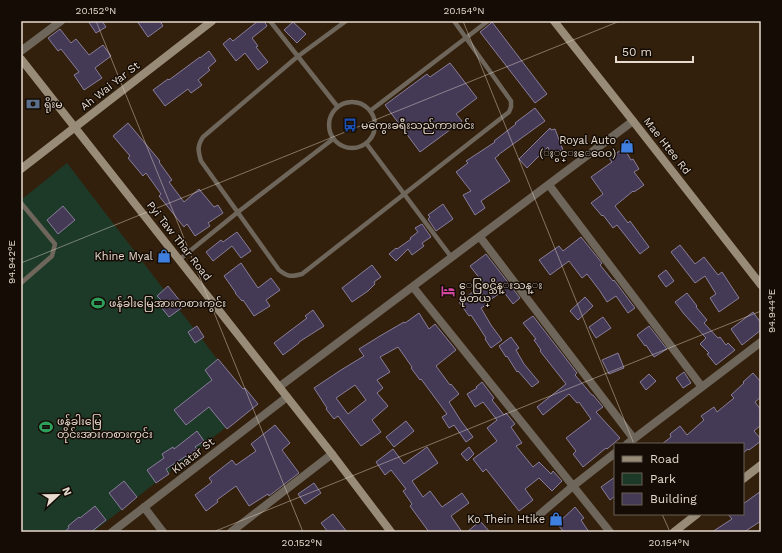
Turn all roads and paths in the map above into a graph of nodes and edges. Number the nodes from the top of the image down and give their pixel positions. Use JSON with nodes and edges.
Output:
{"nodes":[{"id":1,"x":61,"y":21,"type":"edge"},
{"id":2,"x":211,"y":21,"type":"edge"},
{"id":3,"x":270,"y":21,"type":"edge"},
{"id":4,"x":346,"y":21,"type":"edge"},
{"id":5,"x":454,"y":21,"type":"edge"},
{"id":6,"x":488,"y":21,"type":"edge"},
{"id":7,"x":554,"y":21,"type":"edge"},
{"id":8,"x":466,"y":38,"type":"junction"},
{"id":9,"x":21,"y":51,"type":"edge"},
{"id":10,"x":297,"y":57,"type":"junction"},
{"id":11,"x":21,"y":58,"type":"edge"},
{"id":12,"x":337,"y":106,"type":"junction"},
{"id":13,"x":370,"y":111,"type":"junction"},
{"id":14,"x":633,"y":121,"type":"junction"},
{"id":15,"x":75,"y":127,"type":"junction"},
{"id":16,"x":333,"y":139,"type":"junction"},
{"id":17,"x":366,"y":143,"type":"junction"},
{"id":18,"x":21,"y":169,"type":"edge"},
{"id":19,"x":549,"y":185,"type":"junction"},
{"id":20,"x":404,"y":195,"type":"junction"},
{"id":21,"x":21,"y":202,"type":"edge"},
{"id":22,"x":238,"y":212,"type":"junction"},
{"id":23,"x":480,"y":237,"type":"junction"},
{"id":24,"x":452,"y":258,"type":"junction"},
{"id":25,"x":180,"y":260,"type":"junction"},
{"id":26,"x":21,"y":283,"type":"edge"},
{"id":27,"x":761,"y":285,"type":"edge"},
{"id":28,"x":413,"y":287,"type":"junction"},
{"id":29,"x":761,"y":342,"type":"edge"},
{"id":30,"x":279,"y":387,"type":"junction"},
{"id":31,"x":702,"y":387,"type":"junction"},
{"id":32,"x":287,"y":397,"type":"junction"},
{"id":33,"x":630,"y":442,"type":"edge"},
{"id":34,"x":332,"y":454,"type":"junction"},
{"id":35,"x":614,"y":454,"type":"edge"},
{"id":36,"x":761,"y":465,"type":"edge"},
{"id":37,"x":744,"y":478,"type":"edge"},
{"id":38,"x":572,"y":486,"type":"junction"},
{"id":39,"x":144,"y":507,"type":"junction"},
{"id":40,"x":539,"y":515,"type":"dead end"},
{"id":41,"x":696,"y":515,"type":"edge"},
{"id":42,"x":112,"y":532,"type":"edge"},
{"id":43,"x":163,"y":532,"type":"edge"},
{"id":44,"x":231,"y":532,"type":"edge"},
{"id":45,"x":392,"y":532,"type":"edge"},
{"id":46,"x":610,"y":532,"type":"edge"},
{"id":47,"x":674,"y":532,"type":"edge"}],
"edges":[{"from":1,"to":9,"type":"street"},
{"from":2,"to":15,"type":"street","name":"Ah Wai Yar St"},
{"from":3,"to":10,"type":"lane"},
{"from":4,"to":10,"type":"lane"},
{"from":5,"to":8,"type":"lane"},
{"from":6,"to":8,"type":"lane"},
{"from":7,"to":14,"type":"street","name":"Mae Htee Rd"},
{"from":8,"to":13,"type":"lane"},
{"from":8,"to":20,"type":"lane"},
{"from":10,"to":12,"type":"lane"},
{"from":10,"to":22,"type":"lane"},
{"from":11,"to":15,"type":"street","name":"Pyi Taw Thar Road"},
{"from":12,"to":13,"type":"lane"},
{"from":12,"to":16,"type":"lane"},
{"from":13,"to":17,"type":"lane"},
{"from":14,"to":19,"type":"street"},
{"from":14,"to":27,"type":"street","name":"Mae Htee Rd"},
{"from":15,"to":18,"type":"street","name":"Ah Wai Yar St"},
{"from":15,"to":25,"type":"street","name":"Pyi Taw Thar Road"},
{"from":16,"to":17,"type":"lane"},
{"from":16,"to":22,"type":"lane"},
{"from":17,"to":20,"type":"lane"},
{"from":19,"to":23,"type":"street"},
{"from":19,"to":31,"type":"street"},
{"from":20,"to":22,"type":"lane"},
{"from":20,"to":24,"type":"lane"},
{"from":21,"to":26,"type":"lane"},
{"from":22,"to":25,"type":"lane"},
{"from":23,"to":24,"type":"street"},
{"from":23,"to":33,"type":"street"},
{"from":24,"to":28,"type":"street"},
{"from":25,"to":30,"type":"street","name":"Pyi Taw Thar Road"},
{"from":28,"to":30,"type":"street"},
{"from":28,"to":38,"type":"street"},
{"from":29,"to":31,"type":"street"},
{"from":30,"to":32,"type":"street","name":"Pyi Taw Thar Road"},
{"from":31,"to":33,"type":"street"},
{"from":32,"to":34,"type":"street","name":"Pyi Taw Thar Road"},
{"from":32,"to":39,"type":"street","name":"Khatar St"},
{"from":34,"to":44,"type":"street"},
{"from":34,"to":45,"type":"street","name":"Pyi Taw Thar Road"},
{"from":35,"to":38,"type":"street"},
{"from":36,"to":37,"type":"street"},
{"from":38,"to":40,"type":"street"},
{"from":38,"to":46,"type":"street"},
{"from":39,"to":42,"type":"street","name":"Khatar St"},
{"from":39,"to":43,"type":"street"},
{"from":41,"to":47,"type":"street"}]}
